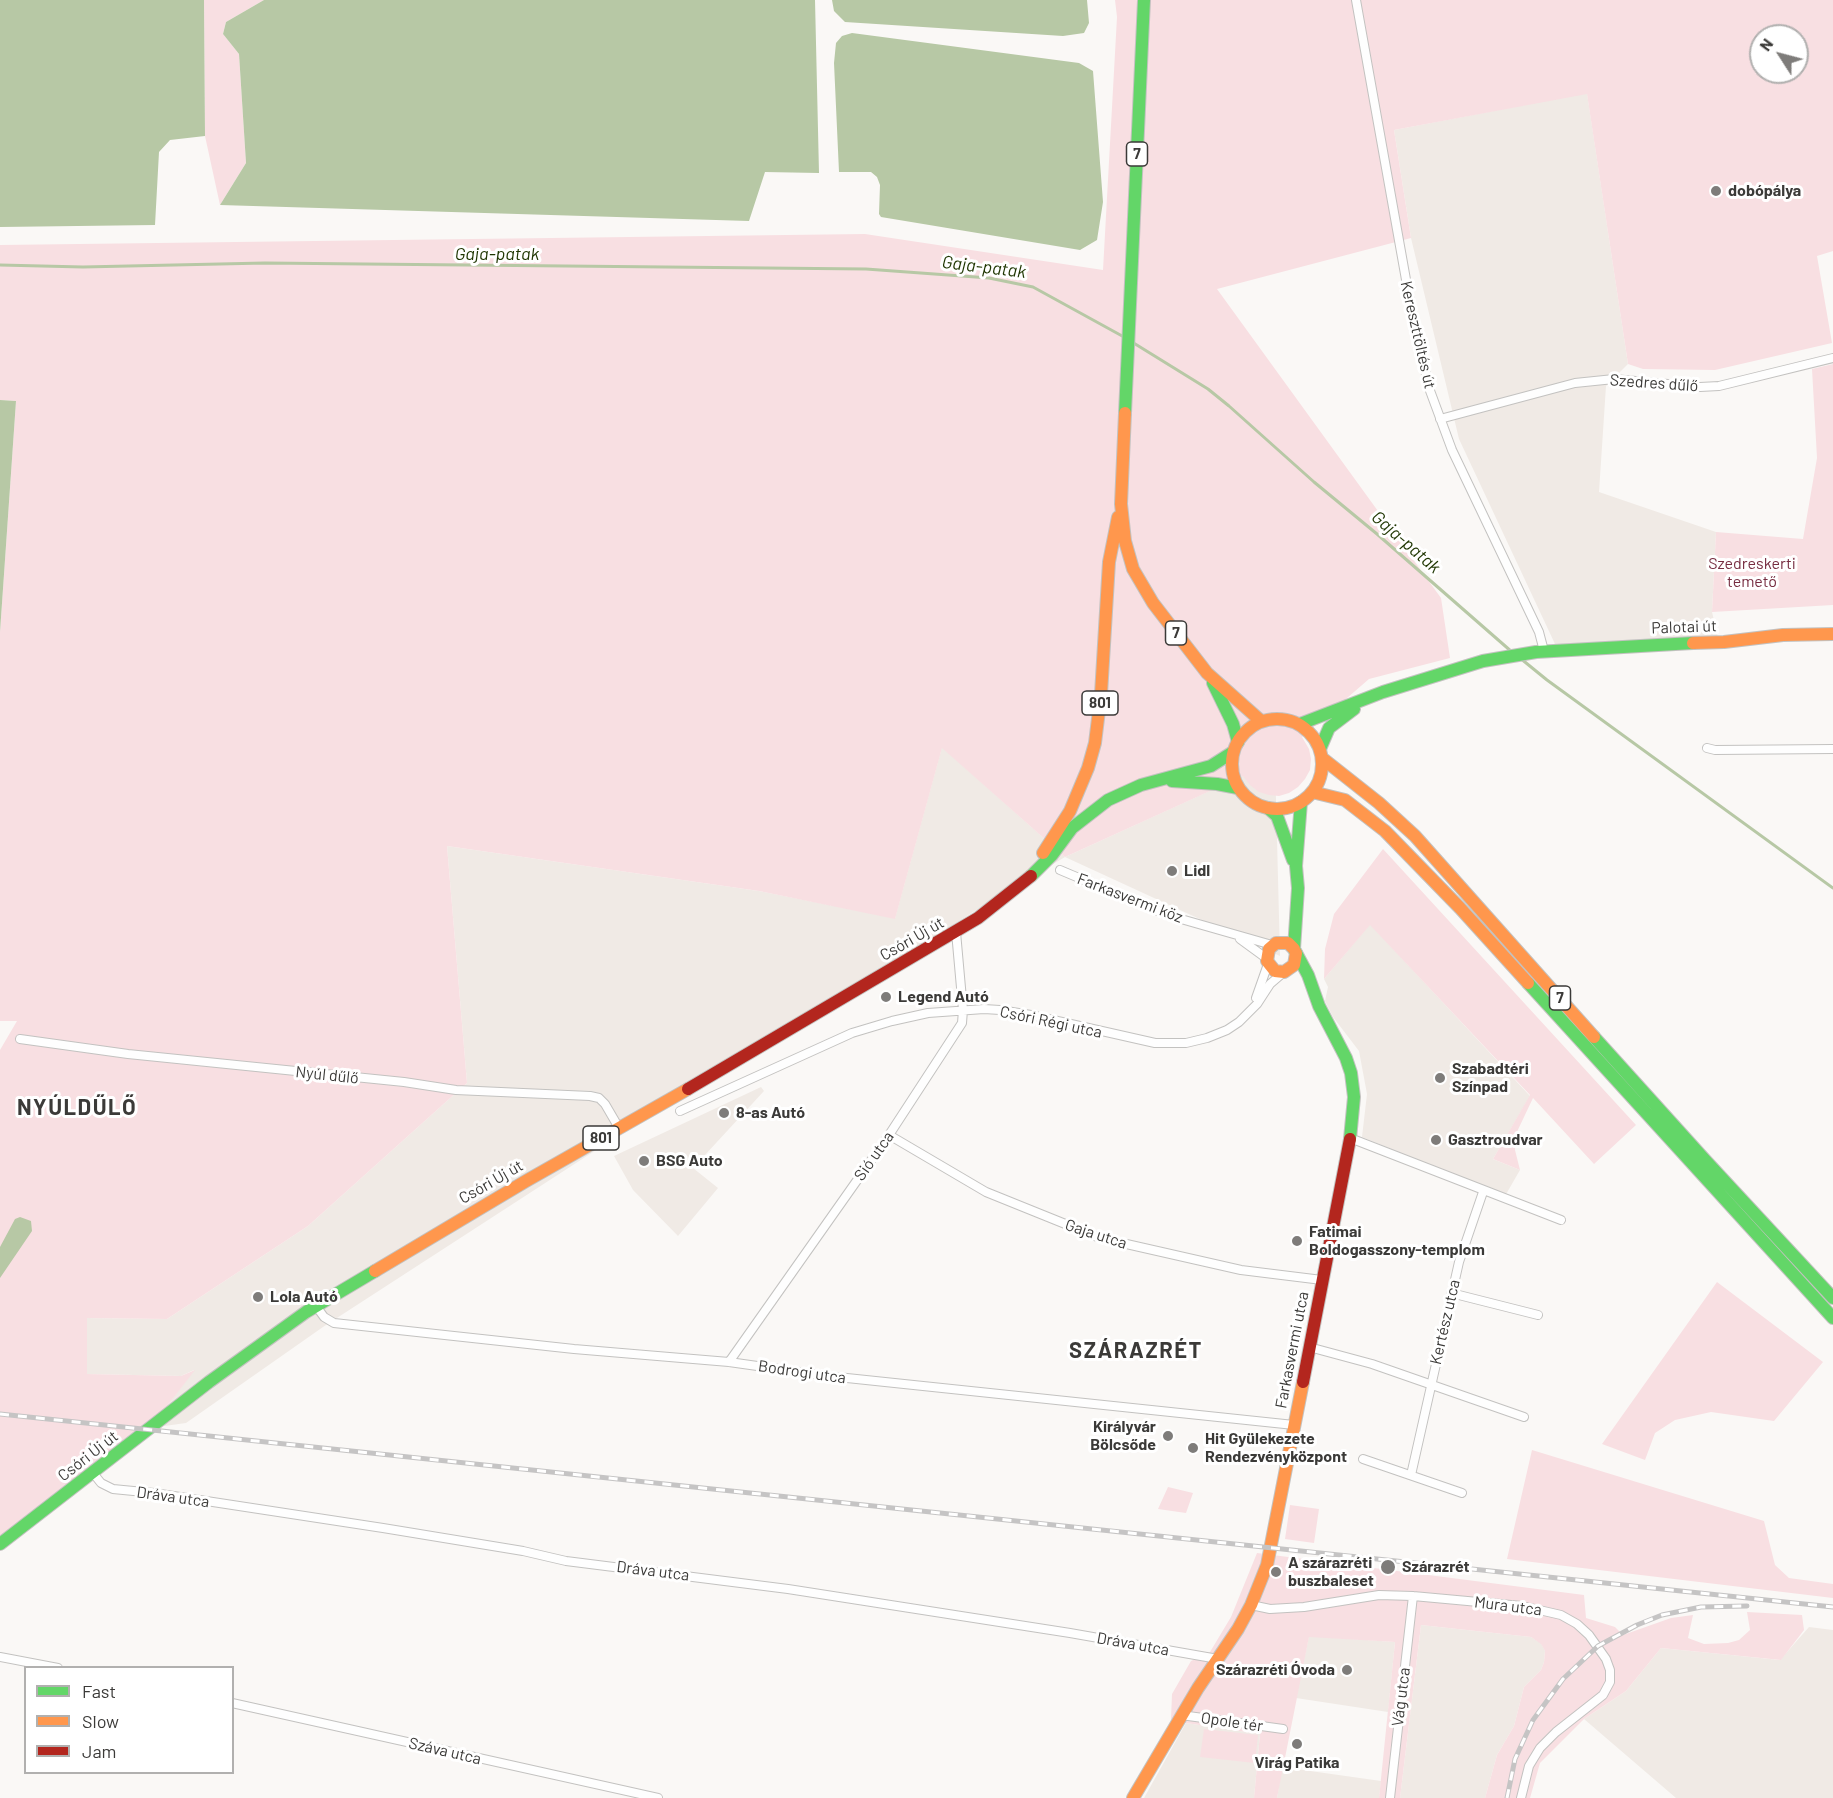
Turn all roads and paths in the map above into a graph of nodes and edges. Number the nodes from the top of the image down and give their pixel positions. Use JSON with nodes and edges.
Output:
{"nodes":[{"id":1,"x":1144,"y":0,"type":"edge"},
{"id":2,"x":1356,"y":0,"type":"edge"},
{"id":3,"x":1833,"y":358,"type":"edge"},
{"id":4,"x":1440,"y":419,"type":"junction"},
{"id":5,"x":1121,"y":504,"type":"junction"},
{"id":6,"x":1833,"y":634,"type":"edge"},
{"id":7,"x":1540,"y":652,"type":"junction"},
{"id":8,"x":1208,"y":673,"type":"junction"},
{"id":9,"x":1383,"y":692,"type":"junction"},
{"id":10,"x":1261,"y":721,"type":"junction"},
{"id":11,"x":1300,"y":724,"type":"junction"},
{"id":12,"x":1236,"y":747,"type":"junction"},
{"id":13,"x":1707,"y":748,"type":"dead end"},
{"id":14,"x":1833,"y":749,"type":"edge"},
{"id":15,"x":1321,"y":753,"type":"junction"},
{"id":16,"x":1163,"y":780,"type":"junction"},
{"id":17,"x":1238,"y":788,"type":"junction"},
{"id":18,"x":1312,"y":792,"type":"junction"},
{"id":19,"x":1301,"y":802,"type":"junction"},
{"id":20,"x":1268,"y":808,"type":"junction"},
{"id":21,"x":1296,"y":866,"type":"junction"},
{"id":22,"x":1060,"y":870,"type":"dead end"},
{"id":23,"x":1023,"y":884,"type":"junction"},
{"id":24,"x":1295,"y":912,"type":"junction"},
{"id":25,"x":956,"y":932,"type":"junction"},
{"id":26,"x":1235,"y":935,"type":"junction"},
{"id":27,"x":1276,"y":943,"type":"junction"},
{"id":28,"x":1295,"y":951,"type":"junction"},
{"id":29,"x":1267,"y":961,"type":"junction"},
{"id":30,"x":1286,"y":971,"type":"junction"},
{"id":31,"x":1312,"y":989,"type":"junction"},
{"id":32,"x":963,"y":1010,"type":"junction"},
{"id":33,"x":1251,"y":1010,"type":"junction"},
{"id":34,"x":20,"y":1039,"type":"dead end"},
{"id":35,"x":680,"y":1111,"type":"dead end"},
{"id":36,"x":619,"y":1128,"type":"junction"},
{"id":37,"x":890,"y":1135,"type":"junction"},
{"id":38,"x":1350,"y":1138,"type":"junction"},
{"id":39,"x":1484,"y":1192,"type":"junction"},
{"id":40,"x":1561,"y":1220,"type":"dead end"},
{"id":41,"x":1322,"y":1280,"type":"junction"},
{"id":42,"x":1451,"y":1293,"type":"junction"},
{"id":43,"x":1833,"y":1298,"type":"edge"},
{"id":44,"x":316,"y":1306,"type":"junction"},
{"id":45,"x":1538,"y":1315,"type":"dead end"},
{"id":46,"x":1833,"y":1318,"type":"edge"},
{"id":47,"x":1309,"y":1347,"type":"junction"},
{"id":48,"x":729,"y":1362,"type":"junction"},
{"id":49,"x":1431,"y":1384,"type":"junction"},
{"id":50,"x":1524,"y":1417,"type":"dead end"},
{"id":51,"x":1294,"y":1425,"type":"junction"},
{"id":52,"x":1363,"y":1459,"type":"dead end"},
{"id":53,"x":93,"y":1473,"type":"junction"},
{"id":54,"x":1411,"y":1475,"type":"junction"},
{"id":55,"x":1462,"y":1493,"type":"dead end"},
{"id":56,"x":0,"y":1544,"type":"edge"},
{"id":57,"x":1413,"y":1596,"type":"junction"},
{"id":58,"x":1251,"y":1605,"type":"junction"},
{"id":59,"x":0,"y":1658,"type":"edge"},
{"id":60,"x":1218,"y":1659,"type":"junction"},
{"id":61,"x":46,"y":1666,"type":"edge"},
{"id":62,"x":234,"y":1703,"type":"edge"},
{"id":63,"x":1181,"y":1715,"type":"junction"},
{"id":64,"x":1283,"y":1729,"type":"dead end"},
{"id":65,"x":657,"y":1798,"type":"edge"},
{"id":66,"x":1133,"y":1798,"type":"edge"},
{"id":67,"x":1390,"y":1798,"type":"edge"},
{"id":68,"x":1521,"y":1798,"type":"edge"}],
"edges":[{"from":1,"to":5,"type":"main road","number":"7"},
{"from":2,"to":4,"type":"street","name":"Kereszttöltés út"},
{"from":3,"to":4,"type":"street","name":"Szedres dűlő"},
{"from":4,"to":7,"type":"street","name":"Kereszttöltés út"},
{"from":5,"to":8,"type":"main road","number":"7"},
{"from":5,"to":23,"type":"main road","number":"801"},
{"from":6,"to":7,"type":"main road","name":"Palotai út"},
{"from":7,"to":9,"type":"main road","name":"Palotai út"},
{"from":8,"to":10,"type":"main road","number":"7"},
{"from":8,"to":12,"type":"main road","number":"7"},
{"from":9,"to":11,"type":"main road"},
{"from":9,"to":15,"type":"main road"},
{"from":10,"to":11,"type":"main road"},
{"from":10,"to":12,"type":"main road"},
{"from":11,"to":15,"type":"main road","number":"7"},
{"from":12,"to":16,"type":"main road","number":"801"},
{"from":12,"to":17,"type":"main road","number":"7"},
{"from":13,"to":14,"type":"street"},
{"from":15,"to":18,"type":"main road"},
{"from":15,"to":43,"type":"main road","number":"7"},
{"from":16,"to":17,"type":"main road","number":"801"},
{"from":16,"to":23,"type":"main road","number":"801"},
{"from":17,"to":20,"type":"main road"},
{"from":18,"to":19,"type":"main road"},
{"from":18,"to":46,"type":"main road","number":"7"},
{"from":19,"to":20,"type":"main road"},
{"from":19,"to":21,"type":"main road"},
{"from":20,"to":21,"type":"main road"},
{"from":21,"to":24,"type":"main road"},
{"from":22,"to":26,"type":"street","name":"Farkasvermi köz"},
{"from":23,"to":25,"type":"main road","name":"Csóri Új út","number":"801"},
{"from":24,"to":27,"type":"main road"},
{"from":24,"to":28,"type":"main road"},
{"from":25,"to":32,"type":"street","name":"Sió utca"},
{"from":25,"to":36,"type":"main road","name":"Csóri Új út","number":"801"},
{"from":26,"to":27,"type":"street","name":"Farkasvermi köz"},
{"from":26,"to":29,"type":"street","name":"Farkasvermi köz"},
{"from":27,"to":28,"type":"main road"},
{"from":27,"to":29,"type":"main road"},
{"from":28,"to":30,"type":"main road"},
{"from":28,"to":31,"type":"main road","name":"Farkasvermi utca"},
{"from":29,"to":30,"type":"main road"},
{"from":29,"to":33,"type":"street"},
{"from":30,"to":31,"type":"main road","name":"Farkasvermi utca"},
{"from":30,"to":33,"type":"street","name":"Csóri Régi utca"},
{"from":31,"to":38,"type":"main road","name":"Farkasvermi utca"},
{"from":32,"to":33,"type":"street","name":"Csóri Régi utca"},
{"from":32,"to":35,"type":"street","name":"Csóri Régi utca"},
{"from":32,"to":37,"type":"street","name":"Sió utca"},
{"from":34,"to":36,"type":"street","name":"Nyúl dűlő"},
{"from":36,"to":44,"type":"main road","name":"Csóri Új út","number":"801"},
{"from":37,"to":41,"type":"street","name":"Gaja utca"},
{"from":37,"to":48,"type":"street","name":"Sió utca"},
{"from":38,"to":39,"type":"street"},
{"from":38,"to":41,"type":"main road","name":"Farkasvermi utca"},
{"from":39,"to":40,"type":"street"},
{"from":39,"to":42,"type":"street","name":"Kertész utca"},
{"from":41,"to":47,"type":"main road","name":"Farkasvermi utca"},
{"from":42,"to":45,"type":"street"},
{"from":42,"to":49,"type":"street","name":"Kertész utca"},
{"from":44,"to":48,"type":"street","name":"Bodrogi utca"},
{"from":44,"to":53,"type":"main road","name":"Csóri Új út","number":"801"},
{"from":47,"to":49,"type":"street","name":"Kertész utca"},
{"from":47,"to":51,"type":"main road","name":"Farkasvermi utca"},
{"from":48,"to":51,"type":"street","name":"Bodrogi utca"},
{"from":49,"to":50,"type":"street","name":"Kertész utca"},
{"from":49,"to":54,"type":"street","name":"Kertész utca"},
{"from":51,"to":58,"type":"main road","name":"Farkasvermi utca"},
{"from":52,"to":54,"type":"street"},
{"from":53,"to":56,"type":"main road","name":"Csóri Új út","number":"801"},
{"from":53,"to":60,"type":"street","name":"Dráva utca"},
{"from":54,"to":55,"type":"street"},
{"from":57,"to":58,"type":"street","name":"Mura utca"},
{"from":57,"to":67,"type":"street","name":"Vág utca"},
{"from":57,"to":68,"type":"street","name":"Mura utca"},
{"from":58,"to":60,"type":"main road","name":"Farkasvermi utca"},
{"from":59,"to":61,"type":"street"},
{"from":60,"to":63,"type":"main road","name":"Farkasvermi utca"},
{"from":62,"to":65,"type":"street","name":"Száva utca"},
{"from":63,"to":64,"type":"street","name":"Opole tér"},
{"from":63,"to":66,"type":"main road","name":"Farkasvermi utca"}]}
